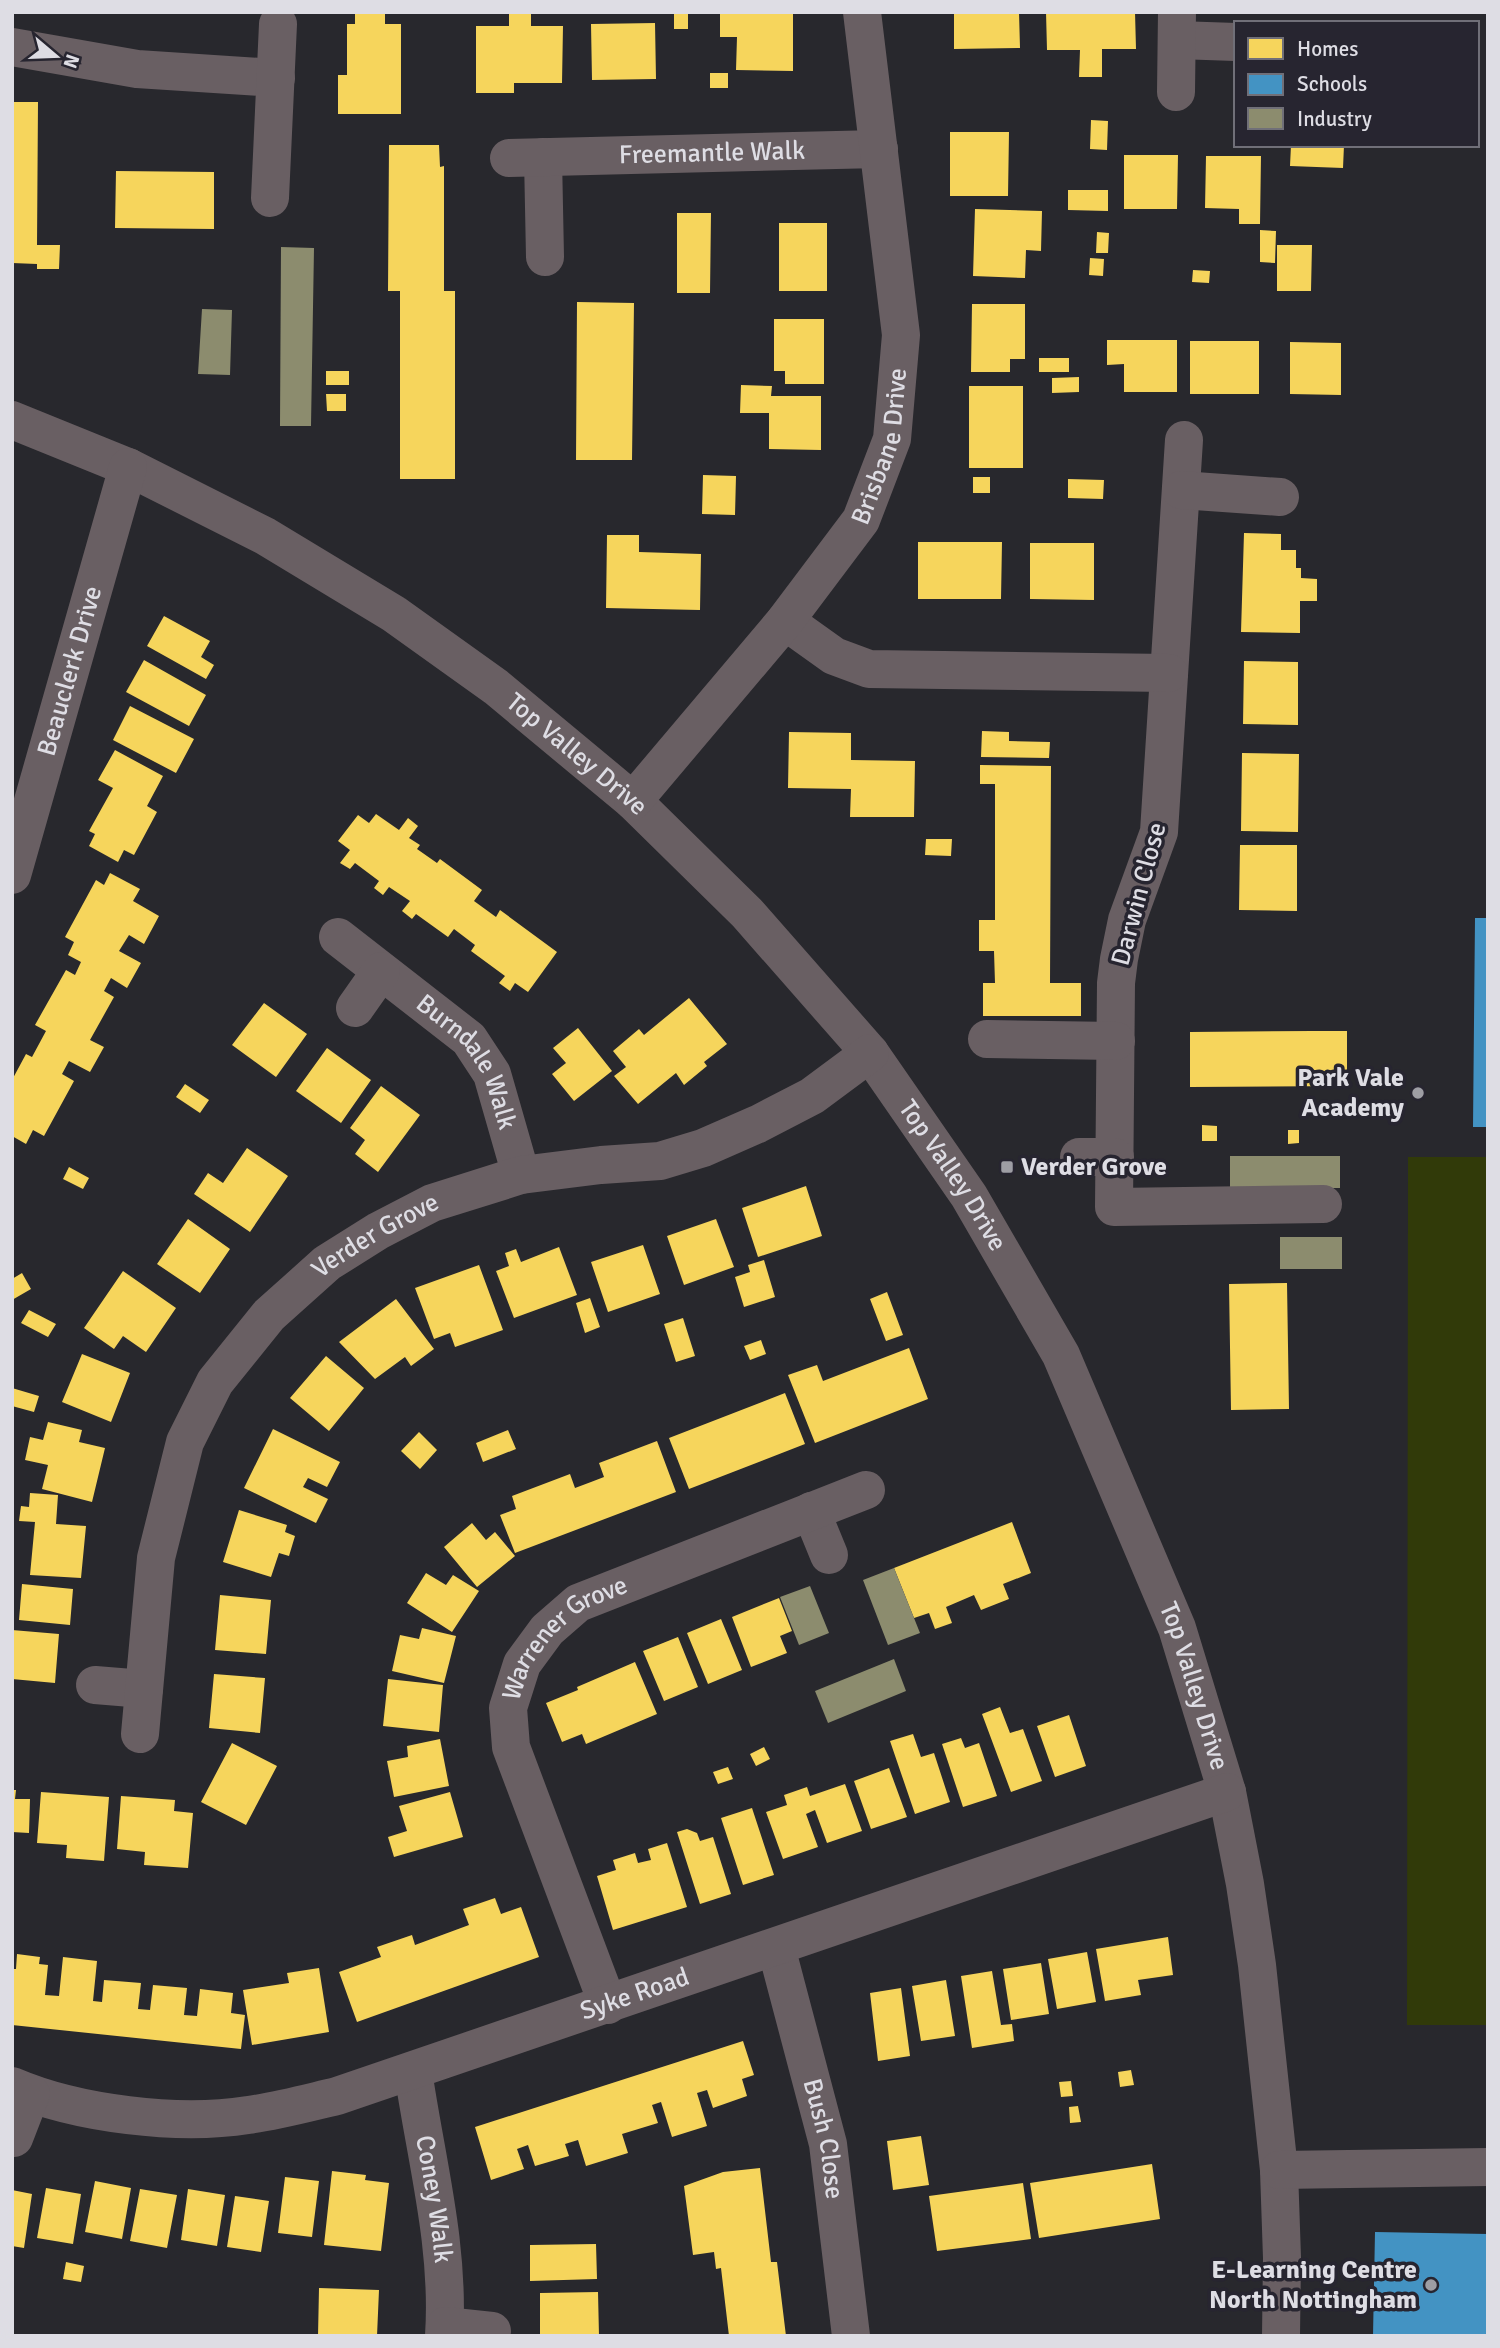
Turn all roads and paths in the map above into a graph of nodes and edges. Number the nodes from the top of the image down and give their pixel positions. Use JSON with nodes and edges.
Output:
{"nodes":[{"id":1,"x":862,"y":12,"type":"edge"},
{"id":2,"x":278,"y":24,"type":"dead end"},
{"id":3,"x":1177,"y":26,"type":"edge"},
{"id":4,"x":1234,"y":41,"type":"edge"},
{"id":5,"x":12,"y":47,"type":"edge"},
{"id":6,"x":276,"y":78,"type":"junction"},
{"id":7,"x":1176,"y":92,"type":"dead end"},
{"id":8,"x":879,"y":149,"type":"junction"},
{"id":9,"x":270,"y":198,"type":"dead end"},
{"id":10,"x":545,"y":257,"type":"dead end"},
{"id":11,"x":12,"y":420,"type":"edge"},
{"id":12,"x":1184,"y":440,"type":"dead end"},
{"id":13,"x":128,"y":467,"type":"junction"},
{"id":14,"x":1181,"y":490,"type":"junction"},
{"id":15,"x":1280,"y":497,"type":"dead end"},
{"id":16,"x":785,"y":621,"type":"junction"},
{"id":17,"x":1169,"y":673,"type":"junction"},
{"id":18,"x":29,"y":756,"type":"edge"},
{"id":19,"x":633,"y":801,"type":"junction"},
{"id":20,"x":12,"y":875,"type":"edge"},
{"id":21,"x":338,"y":937,"type":"dead end"},
{"id":22,"x":381,"y":971,"type":"junction"},
{"id":23,"x":355,"y":1008,"type":"dead end"},
{"id":24,"x":987,"y":1039,"type":"dead end"},
{"id":25,"x":1116,"y":1041,"type":"junction"},
{"id":26,"x":870,"y":1053,"type":"junction"},
{"id":27,"x":521,"y":1175,"type":"junction"},
{"id":28,"x":1323,"y":1204,"type":"dead end"},
{"id":29,"x":866,"y":1490,"type":"dead end"},
{"id":30,"x":811,"y":1511,"type":"junction"},
{"id":31,"x":829,"y":1555,"type":"dead end"},
{"id":32,"x":95,"y":1685,"type":"dead end"},
{"id":33,"x":144,"y":1689,"type":"junction"},
{"id":34,"x":140,"y":1734,"type":"dead end"},
{"id":35,"x":1227,"y":1793,"type":"junction"},
{"id":36,"x":776,"y":1947,"type":"junction"},
{"id":37,"x":607,"y":2005,"type":"junction"},
{"id":38,"x":414,"y":2071,"type":"junction"},
{"id":39,"x":22,"y":2090,"type":"edge"},
{"id":40,"x":15,"y":2138,"type":"dead end"},
{"id":41,"x":1488,"y":2167,"type":"edge"},
{"id":42,"x":1279,"y":2170,"type":"junction"},
{"id":43,"x":444,"y":2331,"type":"edge"},
{"id":44,"x":492,"y":2331,"type":"dead end"},
{"id":45,"x":851,"y":2336,"type":"edge"},
{"id":46,"x":1281,"y":2336,"type":"edge"}],
"edges":[{"from":1,"to":8,"type":"street","name":"Brisbane Drive"},
{"from":2,"to":6,"type":"street"},
{"from":3,"to":4,"type":"street"},
{"from":3,"to":7,"type":"street"},
{"from":5,"to":6,"type":"street"},
{"from":6,"to":9,"type":"street"},
{"from":8,"to":10,"type":"street","name":"Freemantle Walk"},
{"from":8,"to":16,"type":"street","name":"Brisbane Drive"},
{"from":11,"to":13,"type":"street","name":"Top Valley Drive"},
{"from":12,"to":14,"type":"street","name":"Darwin Close"},
{"from":13,"to":18,"type":"street","name":"Beauclerk Drive"},
{"from":13,"to":19,"type":"street","name":"Top Valley Drive"},
{"from":14,"to":15,"type":"street"},
{"from":14,"to":17,"type":"street","name":"Darwin Close"},
{"from":16,"to":17,"type":"street"},
{"from":16,"to":19,"type":"street","name":"Brisbane Drive"},
{"from":17,"to":25,"type":"street","name":"Darwin Close"},
{"from":18,"to":20,"type":"street","name":"Beauclerk Drive"},
{"from":19,"to":26,"type":"street","name":"Top Valley Drive"},
{"from":21,"to":22,"type":"street","name":"Burndale Walk"},
{"from":22,"to":23,"type":"street","name":"Burndale Walk"},
{"from":22,"to":27,"type":"street","name":"Burndale Walk"},
{"from":24,"to":25,"type":"street"},
{"from":25,"to":28,"type":"street","name":"Darwin Close"},
{"from":26,"to":27,"type":"street","name":"Verder Grove"},
{"from":26,"to":35,"type":"street","name":"Top Valley Drive"},
{"from":27,"to":33,"type":"street","name":"Verder Grove"},
{"from":29,"to":30,"type":"street","name":"Warrener Grove"},
{"from":30,"to":31,"type":"street"},
{"from":30,"to":37,"type":"street","name":"Warrener Grove"},
{"from":32,"to":33,"type":"street"},
{"from":33,"to":34,"type":"street","name":"Verder Grove"},
{"from":35,"to":36,"type":"street","name":"Syke Road"},
{"from":35,"to":42,"type":"street","name":"Top Valley Drive"},
{"from":36,"to":37,"type":"street","name":"Syke Road"},
{"from":36,"to":45,"type":"street","name":"Bush Close"},
{"from":37,"to":38,"type":"street","name":"Syke Road"},
{"from":38,"to":39,"type":"street","name":"Syke Road"},
{"from":38,"to":43,"type":"street","name":"Coney Walk"},
{"from":39,"to":40,"type":"street","name":"Syke Road"},
{"from":41,"to":42,"type":"street"},
{"from":42,"to":46,"type":"street","name":"Top Valley Drive"},
{"from":43,"to":44,"type":"street","name":"Coney Walk"}]}
